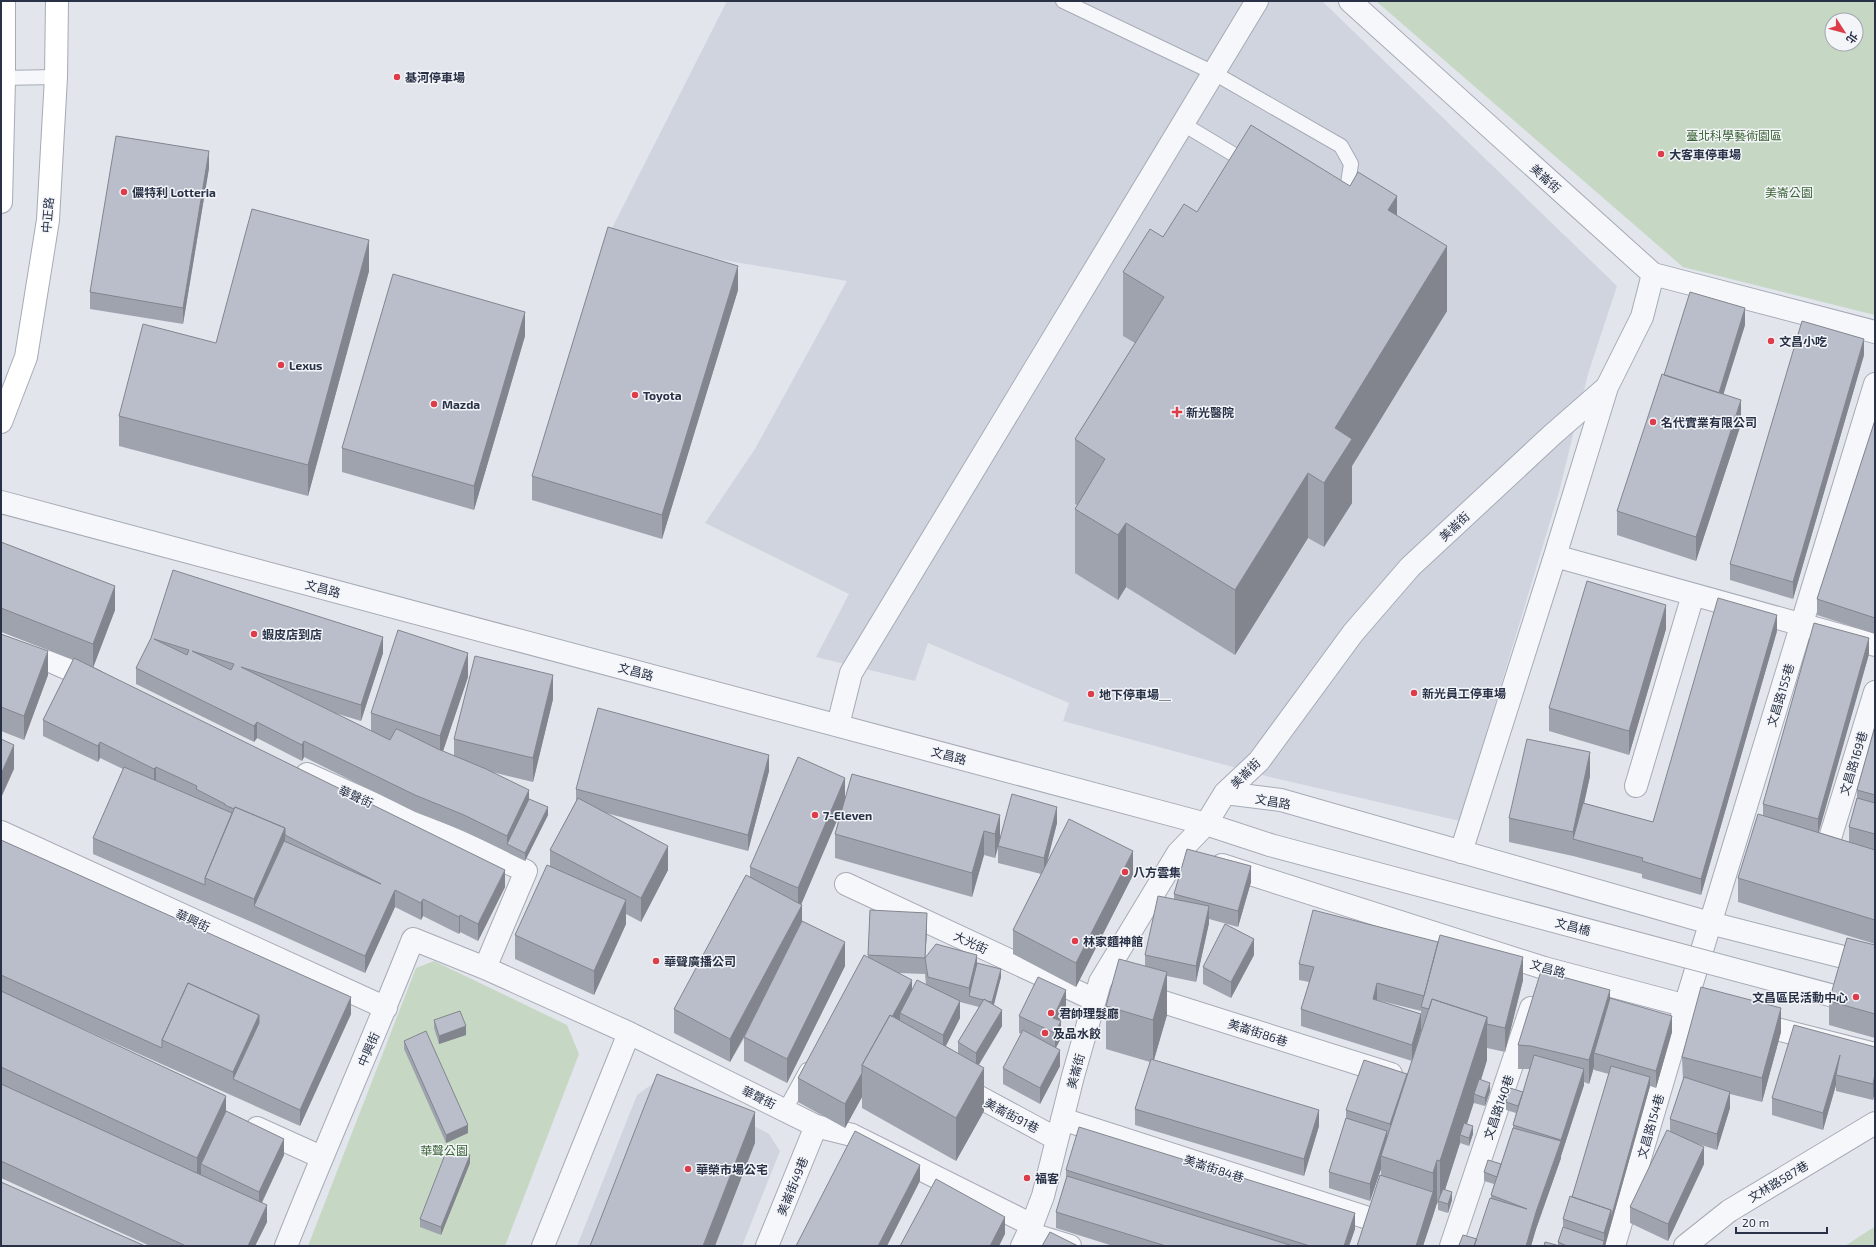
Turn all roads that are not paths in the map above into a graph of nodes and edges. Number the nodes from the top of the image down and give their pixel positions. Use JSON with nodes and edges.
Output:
{"nodes":[{"id":1,"x":4,"y":1,"type":"edge"},
{"id":2,"x":57,"y":1,"type":"edge"},
{"id":3,"x":1063,"y":1,"type":"edge"},
{"id":4,"x":1257,"y":1,"type":"edge"},
{"id":5,"x":1350,"y":1,"type":"edge"},
{"id":6,"x":1214,"y":72,"type":"junction"},
{"id":7,"x":56,"y":77,"type":"junction"},
{"id":8,"x":3,"y":78,"type":"edge"},
{"id":9,"x":1183,"y":124,"type":"junction"},
{"id":10,"x":1259,"y":169,"type":"edge"},
{"id":11,"x":1321,"y":201,"type":"edge"},
{"id":12,"x":1,"y":202,"type":"edge"},
{"id":13,"x":1653,"y":274,"type":"junction"},
{"id":14,"x":1875,"y":332,"type":"edge"},
{"id":15,"x":1875,"y":384,"type":"edge"},
{"id":16,"x":1607,"y":387,"type":"junction"},
{"id":17,"x":1,"y":422,"type":"edge"},
{"id":18,"x":1,"y":502,"type":"edge"},
{"id":19,"x":1555,"y":556,"type":"junction"},
{"id":20,"x":1693,"y":595,"type":"junction"},
{"id":21,"x":1802,"y":624,"type":"junction"},
{"id":22,"x":1,"y":639,"type":"edge"},
{"id":23,"x":1875,"y":645,"type":"edge"},
{"id":24,"x":110,"y":688,"type":"edge"},
{"id":25,"x":1875,"y":692,"type":"edge"},
{"id":26,"x":838,"y":725,"type":"junction"},
{"id":27,"x":285,"y":765,"type":"edge"},
{"id":28,"x":1636,"y":786,"type":"dead end"},
{"id":29,"x":1225,"y":793,"type":"junction"},
{"id":30,"x":1206,"y":824,"type":"junction"},
{"id":31,"x":1,"y":832,"type":"edge"},
{"id":32,"x":1830,"y":835,"type":"edge"},
{"id":33,"x":1270,"y":845,"type":"joint"},
{"id":34,"x":1461,"y":852,"type":"junction"},
{"id":35,"x":1178,"y":853,"type":"junction"},
{"id":36,"x":846,"y":884,"type":"dead end"},
{"id":37,"x":1710,"y":924,"type":"junction"},
{"id":38,"x":413,"y":939,"type":"joint"},
{"id":39,"x":1875,"y":964,"type":"edge"},
{"id":40,"x":485,"y":968,"type":"junction"},
{"id":41,"x":1544,"y":968,"type":"junction"},
{"id":42,"x":1098,"y":991,"type":"junction"},
{"id":43,"x":1685,"y":1006,"type":"junction"},
{"id":44,"x":1875,"y":1007,"type":"edge"},
{"id":45,"x":386,"y":1008,"type":"junction"},
{"id":46,"x":629,"y":1033,"type":"junction"},
{"id":47,"x":1875,"y":1054,"type":"edge"},
{"id":48,"x":812,"y":1061,"type":"edge"},
{"id":49,"x":938,"y":1075,"type":"edge"},
{"id":50,"x":1407,"y":1079,"type":"edge"},
{"id":51,"x":785,"y":1110,"type":"junction"},
{"id":52,"x":236,"y":1118,"type":"edge"},
{"id":53,"x":1875,"y":1123,"type":"edge"},
{"id":54,"x":816,"y":1126,"type":"junction"},
{"id":55,"x":1060,"y":1129,"type":"junction"},
{"id":56,"x":321,"y":1157,"type":"junction"},
{"id":57,"x":1366,"y":1217,"type":"edge"},
{"id":58,"x":1027,"y":1235,"type":"edge"},
{"id":59,"x":286,"y":1246,"type":"edge"},
{"id":60,"x":543,"y":1246,"type":"edge"},
{"id":61,"x":768,"y":1246,"type":"edge"},
{"id":62,"x":1070,"y":1246,"type":"edge"},
{"id":63,"x":1451,"y":1246,"type":"edge"},
{"id":64,"x":1614,"y":1246,"type":"edge"},
{"id":65,"x":1685,"y":1246,"type":"edge"}],
"edges":[{"from":1,"to":8,"type":"main road"},
{"from":2,"to":7,"type":"main road","name":"中正路"},
{"from":3,"to":6,"type":"lane"},
{"from":4,"to":6,"type":"street"},
{"from":5,"to":13,"type":"street","name":"美崙街"},
{"from":6,"to":9,"type":"street"},
{"from":6,"to":11,"type":"lane"},
{"from":7,"to":8,"type":"lane"},
{"from":7,"to":17,"type":"main road","name":"中正路"},
{"from":8,"to":12,"type":"main road"},
{"from":9,"to":10,"type":"lane"},
{"from":9,"to":26,"type":"street"},
{"from":13,"to":14,"type":"street"},
{"from":13,"to":16,"type":"street","name":"美崙街"},
{"from":15,"to":21,"type":"street","name":"文昌路155巷"},
{"from":16,"to":19,"type":"street","name":"美崙街"},
{"from":16,"to":29,"type":"street","name":"美崙街"},
{"from":18,"to":26,"type":"street","name":"文昌路"},
{"from":19,"to":20,"type":"street"},
{"from":19,"to":34,"type":"street","name":"美崙街"},
{"from":20,"to":21,"type":"street"},
{"from":20,"to":28,"type":"street"},
{"from":21,"to":23,"type":"street"},
{"from":21,"to":37,"type":"street","name":"文昌路155巷"},
{"from":22,"to":24,"type":"street"},
{"from":25,"to":32,"type":"street","name":"文昌路169巷"},
{"from":26,"to":30,"type":"street","name":"文昌路"},
{"from":27,"to":40,"type":"street","name":"華聲街"},
{"from":29,"to":30,"type":"street","name":"美崙街"},
{"from":29,"to":34,"type":"street","name":"文昌路"},
{"from":30,"to":33,"type":"street","name":"文昌路"},
{"from":30,"to":35,"type":"street","name":"美崙街"},
{"from":31,"to":45,"type":"street","name":"華興街"},
{"from":33,"to":44,"type":"street","name":"文昌橋","bridge":true},
{"from":34,"to":37,"type":"street","name":"文昌路"},
{"from":35,"to":41,"type":"street","name":"文昌路"},
{"from":35,"to":42,"type":"street","name":"美崙街"},
{"from":36,"to":42,"type":"street","name":"大光街"},
{"from":37,"to":39,"type":"street","name":"文昌路"},
{"from":37,"to":43,"type":"street","name":"文昌路155巷"},
{"from":38,"to":40,"type":"street","name":"華聲街"},
{"from":38,"to":45,"type":"street","name":"中興街"},
{"from":40,"to":46,"type":"street","name":"華聲街"},
{"from":41,"to":43,"type":"street","name":"文昌路"},
{"from":41,"to":63,"type":"street","name":"文昌路140巷"},
{"from":42,"to":50,"type":"street","name":"美崙街86巷"},
{"from":42,"to":55,"type":"street","name":"美崙街"},
{"from":43,"to":47,"type":"street","name":"文昌路"},
{"from":43,"to":64,"type":"street","name":"文昌路154巷"},
{"from":45,"to":56,"type":"street","name":"中興街"},
{"from":46,"to":51,"type":"street","name":"華聲街"},
{"from":46,"to":60,"type":"street"},
{"from":48,"to":51,"type":"lane"},
{"from":49,"to":55,"type":"street","name":"美崙街91巷"},
{"from":51,"to":54,"type":"street","name":"華聲街"},
{"from":52,"to":56,"type":"street"},
{"from":53,"to":65,"type":"street","name":"文林路587巷"},
{"from":54,"to":58,"type":"street","name":"華聲街"},
{"from":54,"to":61,"type":"street","name":"美崙街49巷"},
{"from":55,"to":57,"type":"street","name":"美崙街84巷"},
{"from":55,"to":58,"type":"street","name":"美崙街"},
{"from":56,"to":59,"type":"street","name":"中興街"},
{"from":58,"to":62,"type":"street","name":"華聲街"}]}
